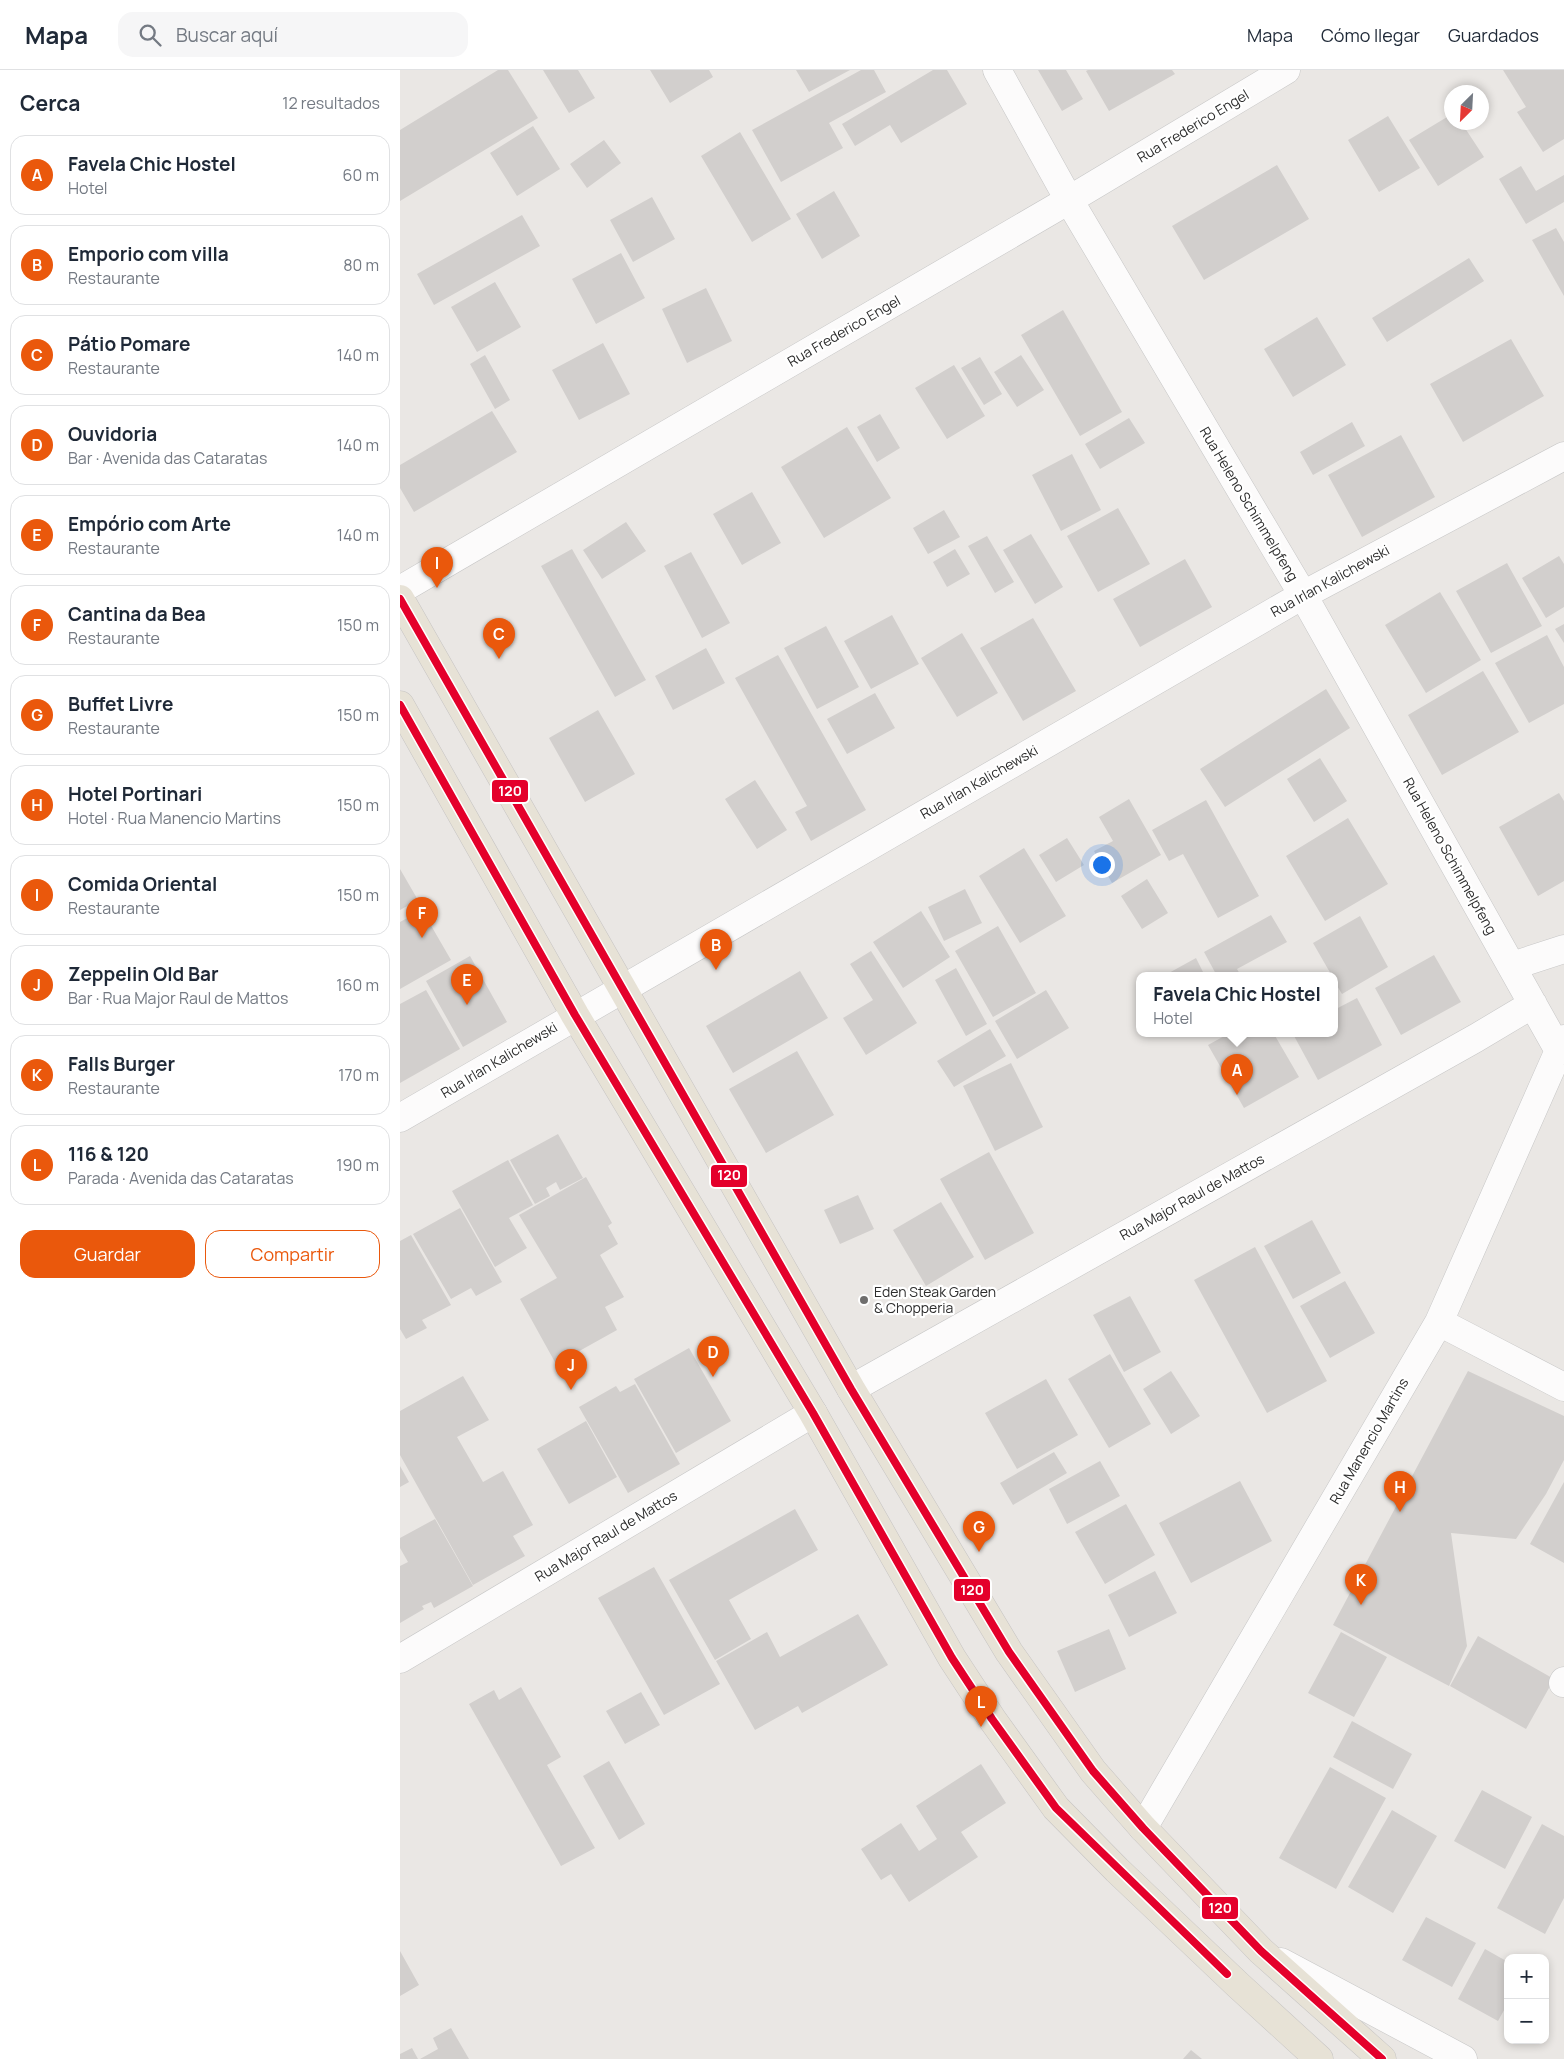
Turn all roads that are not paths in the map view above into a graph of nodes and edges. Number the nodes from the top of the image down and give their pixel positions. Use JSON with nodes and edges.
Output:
{"nodes":[{"id":1,"x":997,"y":70,"type":"edge"},
{"id":2,"x":1286,"y":70,"type":"edge"},
{"id":3,"x":1069,"y":200,"type":"junction"},
{"id":4,"x":1564,"y":456,"type":"edge"},
{"id":5,"x":400,"y":590,"type":"edge"},
{"id":6,"x":1303,"y":594,"type":"junction"},
{"id":7,"x":400,"y":599,"type":"edge"},
{"id":8,"x":400,"y":705,"type":"edge"},
{"id":9,"x":1564,"y":949,"type":"edge"},
{"id":10,"x":1512,"y":966,"type":"junction"},
{"id":11,"x":622,"y":989,"type":"junction"},
{"id":12,"x":1533,"y":1004,"type":"junction"},
{"id":13,"x":575,"y":1015,"type":"junction"},
{"id":14,"x":1561,"y":1045,"type":"edge"},
{"id":15,"x":400,"y":1118,"type":"edge"},
{"id":16,"x":1439,"y":1322,"type":"junction"},
{"id":17,"x":1564,"y":1387,"type":"edge"},
{"id":18,"x":851,"y":1389,"type":"junction"},
{"id":19,"x":813,"y":1413,"type":"junction"},
{"id":20,"x":400,"y":1659,"type":"edge"},
{"id":21,"x":1143,"y":1828,"type":"junction"},
{"id":22,"x":1261,"y":1951,"type":"junction"},
{"id":23,"x":1319,"y":2059,"type":"edge"},
{"id":24,"x":1382,"y":2059,"type":"edge"},
{"id":25,"x":1462,"y":2059,"type":"edge"}],
"edges":[{"from":1,"to":3,"type":"street","name":"Rua Heleno Schimmelpfeng"},
{"from":2,"to":3,"type":"street","name":"Rua Frederico Engel"},
{"from":3,"to":5,"type":"street","name":"Rua Frederico Engel"},
{"from":3,"to":6,"type":"street","name":"Rua Heleno Schimmelpfeng"},
{"from":4,"to":6,"type":"street","name":"Rua Irlan Kalichewski"},
{"from":6,"to":10,"type":"street","name":"Rua Heleno Schimmelpfeng"},
{"from":6,"to":11,"type":"street","name":"Rua Irlan Kalichewski"},
{"from":7,"to":11,"type":"main road"},
{"from":8,"to":13,"type":"main road"},
{"from":9,"to":10,"type":"street"},
{"from":10,"to":12,"type":"street","name":"Rua Heleno Schimmelpfeng"},
{"from":11,"to":13,"type":"street","name":"Rua Irlan Kalichewski"},
{"from":11,"to":18,"type":"main road"},
{"from":12,"to":14,"type":"street","name":"Rua Heleno Schimmelpfeng"},
{"from":12,"to":18,"type":"street","name":"Rua Major Raul de Mattos"},
{"from":13,"to":15,"type":"street","name":"Rua Irlan Kalichewski"},
{"from":13,"to":19,"type":"main road"},
{"from":14,"to":16,"type":"street","name":"Rua Manencio Martins"},
{"from":16,"to":17,"type":"street"},
{"from":16,"to":21,"type":"street","name":"Rua Manencio Martins"},
{"from":18,"to":21,"type":"main road"},
{"from":19,"to":20,"type":"street","name":"Rua Major Raul de Mattos"},
{"from":19,"to":23,"type":"main road"},
{"from":21,"to":22,"type":"main road"},
{"from":22,"to":24,"type":"main road"},
{"from":22,"to":25,"type":"street"}]}
